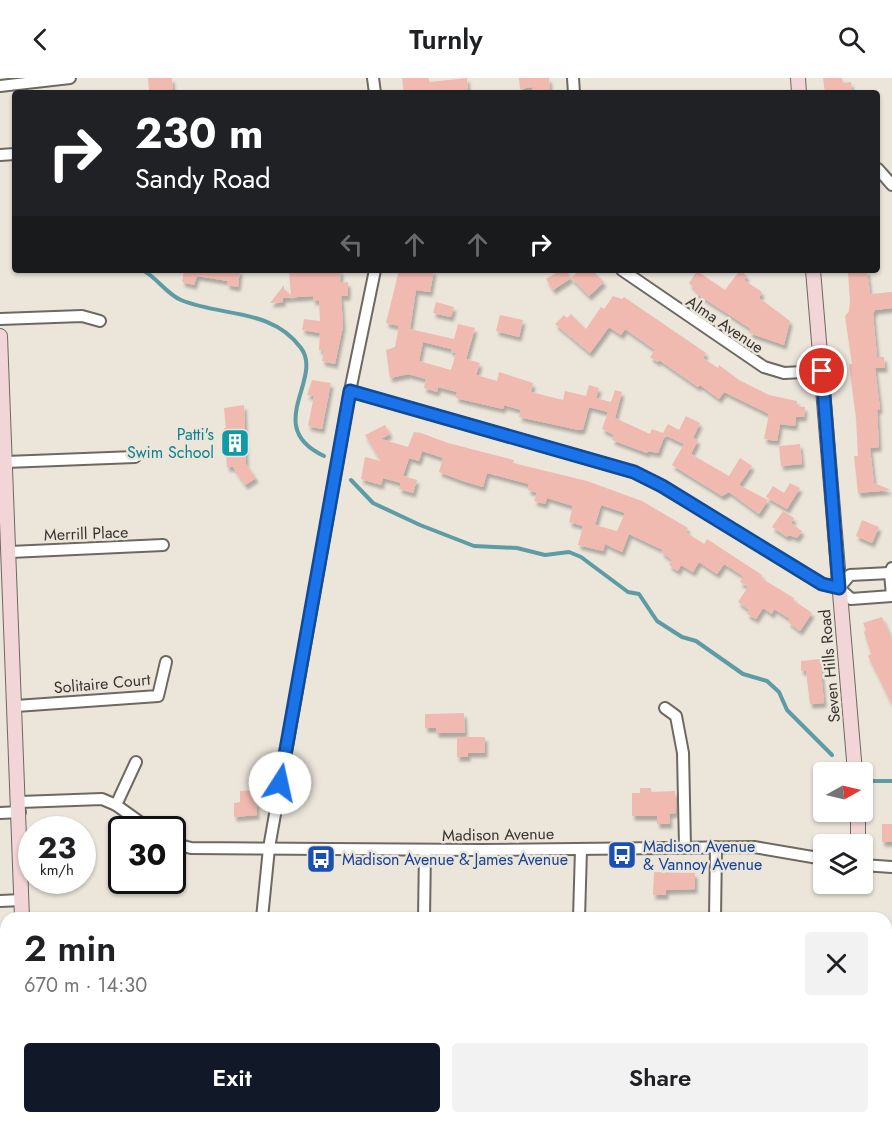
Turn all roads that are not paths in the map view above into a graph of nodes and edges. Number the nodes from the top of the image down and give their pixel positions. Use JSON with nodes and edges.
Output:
{"nodes":[{"id":1,"x":70,"y":78,"type":"edge"},
{"id":2,"x":0,"y":86,"type":"edge"},
{"id":3,"x":880,"y":171,"type":"edge"},
{"id":4,"x":892,"y":185,"type":"edge"},
{"id":5,"x":374,"y":273,"type":"edge"},
{"id":6,"x":626,"y":273,"type":"edge"},
{"id":7,"x":813,"y":273,"type":"edge"},
{"id":8,"x":0,"y":319,"type":"edge"},
{"id":9,"x":100,"y":321,"type":"dead end"},
{"id":10,"x":0,"y":336,"type":"edge"},
{"id":11,"x":822,"y":371,"type":"junction"},
{"id":12,"x":350,"y":391,"type":"junction"},
{"id":13,"x":135,"y":457,"type":"dead end"},
{"id":14,"x":6,"y":462,"type":"junction"},
{"id":15,"x":163,"y":545,"type":"dead end"},
{"id":16,"x":6,"y":548,"type":"edge"},
{"id":17,"x":891,"y":570,"type":"edge"},
{"id":18,"x":839,"y":588,"type":"junction"},
{"id":19,"x":892,"y":596,"type":"edge"},
{"id":20,"x":166,"y":662,"type":"dead end"},
{"id":21,"x":16,"y":706,"type":"junction"},
{"id":22,"x":665,"y":708,"type":"dead end"},
{"id":23,"x":136,"y":762,"type":"dead end"},
{"id":24,"x":854,"y":762,"type":"edge"},
{"id":25,"x":116,"y":805,"type":"junction"},
{"id":26,"x":20,"y":807,"type":"junction"},
{"id":27,"x":0,"y":813,"type":"edge"},
{"id":28,"x":131,"y":816,"type":"edge"},
{"id":29,"x":685,"y":846,"type":"junction"},
{"id":30,"x":186,"y":847,"type":"edge"},
{"id":31,"x":716,"y":847,"type":"junction"},
{"id":32,"x":269,"y":848,"type":"junction"},
{"id":33,"x":581,"y":849,"type":"junction"},
{"id":34,"x":425,"y":850,"type":"junction"},
{"id":35,"x":813,"y":857,"type":"edge"},
{"id":36,"x":873,"y":866,"type":"edge"},
{"id":37,"x":892,"y":867,"type":"edge"},
{"id":38,"x":22,"y":900,"type":"junction"},
{"id":39,"x":0,"y":901,"type":"edge"},
{"id":40,"x":22,"y":912,"type":"edge"},
{"id":41,"x":263,"y":912,"type":"edge"},
{"id":42,"x":424,"y":912,"type":"edge"},
{"id":43,"x":579,"y":912,"type":"edge"},
{"id":44,"x":715,"y":912,"type":"edge"}],
"edges":[{"from":1,"to":2,"type":"street"},
{"from":3,"to":4,"type":"street"},
{"from":5,"to":12,"type":"street"},
{"from":6,"to":11,"type":"street","name":"Alma Avenue"},
{"from":7,"to":11,"type":"street","name":"Seven Hills Road"},
{"from":8,"to":9,"type":"street"},
{"from":10,"to":14,"type":"street"},
{"from":11,"to":18,"type":"street","name":"Seven Hills Road"},
{"from":12,"to":18,"type":"street"},
{"from":12,"to":32,"type":"street"},
{"from":13,"to":14,"type":"street"},
{"from":14,"to":16,"type":"street"},
{"from":15,"to":16,"type":"street","name":"Merrill Place"},
{"from":16,"to":21,"type":"street"},
{"from":17,"to":18,"type":"street"},
{"from":17,"to":19,"type":"street"},
{"from":18,"to":19,"type":"street"},
{"from":18,"to":24,"type":"street","name":"Seven Hills Road"},
{"from":20,"to":21,"type":"street","name":"Solitaire Court"},
{"from":21,"to":26,"type":"street"},
{"from":22,"to":29,"type":"street"},
{"from":23,"to":25,"type":"street"},
{"from":25,"to":26,"type":"street"},
{"from":25,"to":28,"type":"street"},
{"from":26,"to":27,"type":"street"},
{"from":26,"to":38,"type":"street"},
{"from":29,"to":31,"type":"street","name":"Madison Avenue"},
{"from":29,"to":33,"type":"street","name":"Madison Avenue"},
{"from":30,"to":32,"type":"street","name":"Madison Avenue"},
{"from":31,"to":35,"type":"street","name":"Madison Avenue"},
{"from":31,"to":44,"type":"street"},
{"from":32,"to":34,"type":"street","name":"Madison Avenue"},
{"from":32,"to":41,"type":"street"},
{"from":33,"to":34,"type":"street","name":"Madison Avenue"},
{"from":33,"to":43,"type":"street"},
{"from":34,"to":42,"type":"street"},
{"from":36,"to":37,"type":"street"},
{"from":38,"to":39,"type":"street"},
{"from":38,"to":40,"type":"street"}]}
